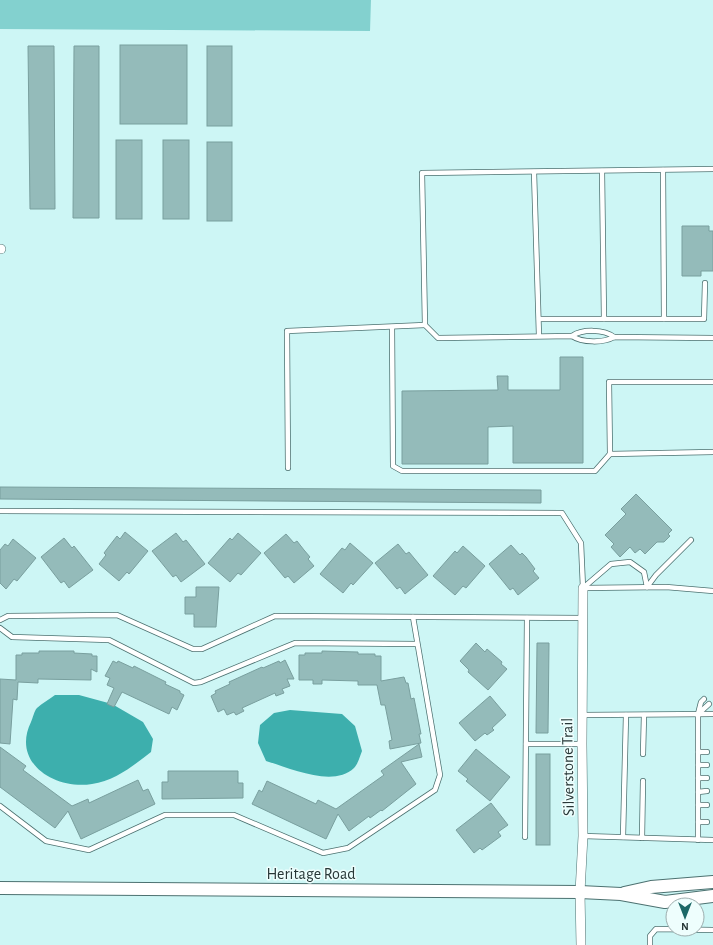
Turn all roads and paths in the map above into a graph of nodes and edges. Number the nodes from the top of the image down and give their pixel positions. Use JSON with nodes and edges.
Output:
{"nodes":[{"id":1,"x":713,"y":169,"type":"edge"},
{"id":2,"x":663,"y":170,"type":"junction"},
{"id":3,"x":602,"y":171,"type":"junction"},
{"id":4,"x":534,"y":172,"type":"junction"},
{"id":5,"x":705,"y":284,"type":"dead end"},
{"id":6,"x":539,"y":319,"type":"junction"},
{"id":7,"x":604,"y":319,"type":"junction"},
{"id":8,"x":664,"y":319,"type":"junction"},
{"id":9,"x":425,"y":325,"type":"junction"},
{"id":10,"x":392,"y":327,"type":"junction"},
{"id":11,"x":540,"y":336,"type":"junction"},
{"id":12,"x":572,"y":336,"type":"junction"},
{"id":13,"x":614,"y":337,"type":"junction"},
{"id":14,"x":713,"y":338,"type":"edge"},
{"id":15,"x":713,"y":382,"type":"edge"},
{"id":16,"x":713,"y":452,"type":"edge"},
{"id":17,"x":610,"y":454,"type":"junction"},
{"id":18,"x":288,"y":468,"type":"dead end"},
{"id":19,"x":0,"y":511,"type":"edge"},
{"id":20,"x":691,"y":540,"type":"dead end"},
{"id":21,"x":647,"y":587,"type":"junction"},
{"id":22,"x":583,"y":588,"type":"junction"},
{"id":23,"x":713,"y":591,"type":"edge"},
{"id":24,"x":413,"y":617,"type":"junction"},
{"id":25,"x":527,"y":618,"type":"junction"},
{"id":26,"x":582,"y":618,"type":"junction"},
{"id":27,"x":0,"y":620,"type":"edge"},
{"id":28,"x":0,"y":628,"type":"edge"},
{"id":29,"x":417,"y":644,"type":"junction"},
{"id":30,"x":704,"y":699,"type":"dead end"},
{"id":31,"x":709,"y":704,"type":"dead end"},
{"id":32,"x":698,"y":714,"type":"junction"},
{"id":33,"x":713,"y":714,"type":"edge"},
{"id":34,"x":582,"y":715,"type":"junction"},
{"id":35,"x":626,"y":715,"type":"junction"},
{"id":36,"x":644,"y":715,"type":"junction"},
{"id":37,"x":526,"y":744,"type":"junction"},
{"id":38,"x":582,"y":744,"type":"junction"},
{"id":39,"x":698,"y":752,"type":"junction"},
{"id":40,"x":707,"y":752,"type":"dead end"},
{"id":41,"x":643,"y":754,"type":"dead end"},
{"id":42,"x":707,"y":765,"type":"dead end"},
{"id":43,"x":698,"y":766,"type":"junction"},
{"id":44,"x":698,"y":778,"type":"junction"},
{"id":45,"x":707,"y":778,"type":"dead end"},
{"id":46,"x":643,"y":781,"type":"dead end"},
{"id":47,"x":707,"y":791,"type":"dead end"},
{"id":48,"x":698,"y":792,"type":"junction"},
{"id":49,"x":707,"y":805,"type":"dead end"},
{"id":50,"x":0,"y":806,"type":"edge"},
{"id":51,"x":698,"y":806,"type":"junction"},
{"id":52,"x":698,"y":822,"type":"junction"},
{"id":53,"x":707,"y":822,"type":"dead end"},
{"id":54,"x":583,"y":836,"type":"junction"},
{"id":55,"x":525,"y":837,"type":"dead end"},
{"id":56,"x":623,"y":837,"type":"junction"},
{"id":57,"x":642,"y":838,"type":"junction"},
{"id":58,"x":698,"y":840,"type":"junction"},
{"id":59,"x":713,"y":840,"type":"edge"},
{"id":60,"x":713,"y":882,"type":"edge"},
{"id":61,"x":0,"y":888,"type":"edge"},
{"id":62,"x":580,"y":892,"type":"junction"},
{"id":63,"x":621,"y":894,"type":"junction"},
{"id":64,"x":713,"y":896,"type":"edge"},
{"id":65,"x":713,"y":930,"type":"edge"},
{"id":66,"x":581,"y":945,"type":"edge"},
{"id":67,"x":650,"y":945,"type":"edge"}],
"edges":[{"from":1,"to":2,"type":"lane"},
{"from":2,"to":3,"type":"lane"},
{"from":2,"to":8,"type":"lane"},
{"from":3,"to":4,"type":"lane"},
{"from":3,"to":7,"type":"lane"},
{"from":4,"to":6,"type":"lane"},
{"from":4,"to":9,"type":"lane"},
{"from":5,"to":8,"type":"lane"},
{"from":6,"to":7,"type":"lane"},
{"from":6,"to":11,"type":"lane"},
{"from":7,"to":8,"type":"lane"},
{"from":9,"to":10,"type":"lane"},
{"from":9,"to":11,"type":"lane"},
{"from":10,"to":17,"type":"lane"},
{"from":10,"to":18,"type":"lane"},
{"from":11,"to":12,"type":"lane"},
{"from":12,"to":13,"type":"lane"},
{"from":12,"to":13,"type":"lane"},
{"from":13,"to":14,"type":"lane"},
{"from":15,"to":17,"type":"lane"},
{"from":16,"to":17,"type":"lane"},
{"from":19,"to":22,"type":"lane"},
{"from":20,"to":21,"type":"lane"},
{"from":21,"to":22,"type":"lane"},
{"from":21,"to":22,"type":"lane"},
{"from":21,"to":23,"type":"lane"},
{"from":22,"to":26,"type":"street","name":"Silverstone Trail"},
{"from":24,"to":25,"type":"lane"},
{"from":24,"to":27,"type":"lane"},
{"from":24,"to":29,"type":"lane"},
{"from":25,"to":26,"type":"lane"},
{"from":25,"to":37,"type":"lane"},
{"from":26,"to":34,"type":"street","name":"Silverstone Trail"},
{"from":28,"to":29,"type":"lane"},
{"from":29,"to":50,"type":"lane"},
{"from":30,"to":32,"type":"lane"},
{"from":31,"to":32,"type":"lane"},
{"from":32,"to":33,"type":"lane"},
{"from":32,"to":36,"type":"lane"},
{"from":32,"to":39,"type":"lane"},
{"from":34,"to":35,"type":"lane"},
{"from":34,"to":38,"type":"street","name":"Silverstone Trail"},
{"from":35,"to":36,"type":"lane"},
{"from":35,"to":56,"type":"lane"},
{"from":36,"to":41,"type":"lane"},
{"from":37,"to":38,"type":"lane"},
{"from":37,"to":55,"type":"lane"},
{"from":38,"to":54,"type":"street","name":"Silverstone Trail"},
{"from":39,"to":40,"type":"lane"},
{"from":39,"to":43,"type":"lane"},
{"from":42,"to":43,"type":"lane"},
{"from":43,"to":44,"type":"lane"},
{"from":44,"to":45,"type":"lane"},
{"from":44,"to":48,"type":"lane"},
{"from":46,"to":57,"type":"lane"},
{"from":47,"to":48,"type":"lane"},
{"from":48,"to":51,"type":"lane"},
{"from":49,"to":51,"type":"lane"},
{"from":51,"to":52,"type":"lane"},
{"from":52,"to":53,"type":"lane"},
{"from":52,"to":58,"type":"lane"},
{"from":54,"to":56,"type":"lane"},
{"from":54,"to":62,"type":"street","name":"Silverstone Trail"},
{"from":56,"to":57,"type":"lane"},
{"from":57,"to":58,"type":"lane"},
{"from":58,"to":59,"type":"lane"},
{"from":60,"to":63,"type":"main road","name":"Heritage Road"},
{"from":61,"to":62,"type":"main road","name":"Heritage Road"},
{"from":62,"to":63,"type":"main road","name":"Heritage Road"},
{"from":62,"to":66,"type":"street","name":"Silverstone Trail"},
{"from":63,"to":64,"type":"main road","name":"Heritage Road"},
{"from":65,"to":67,"type":"lane"}]}
